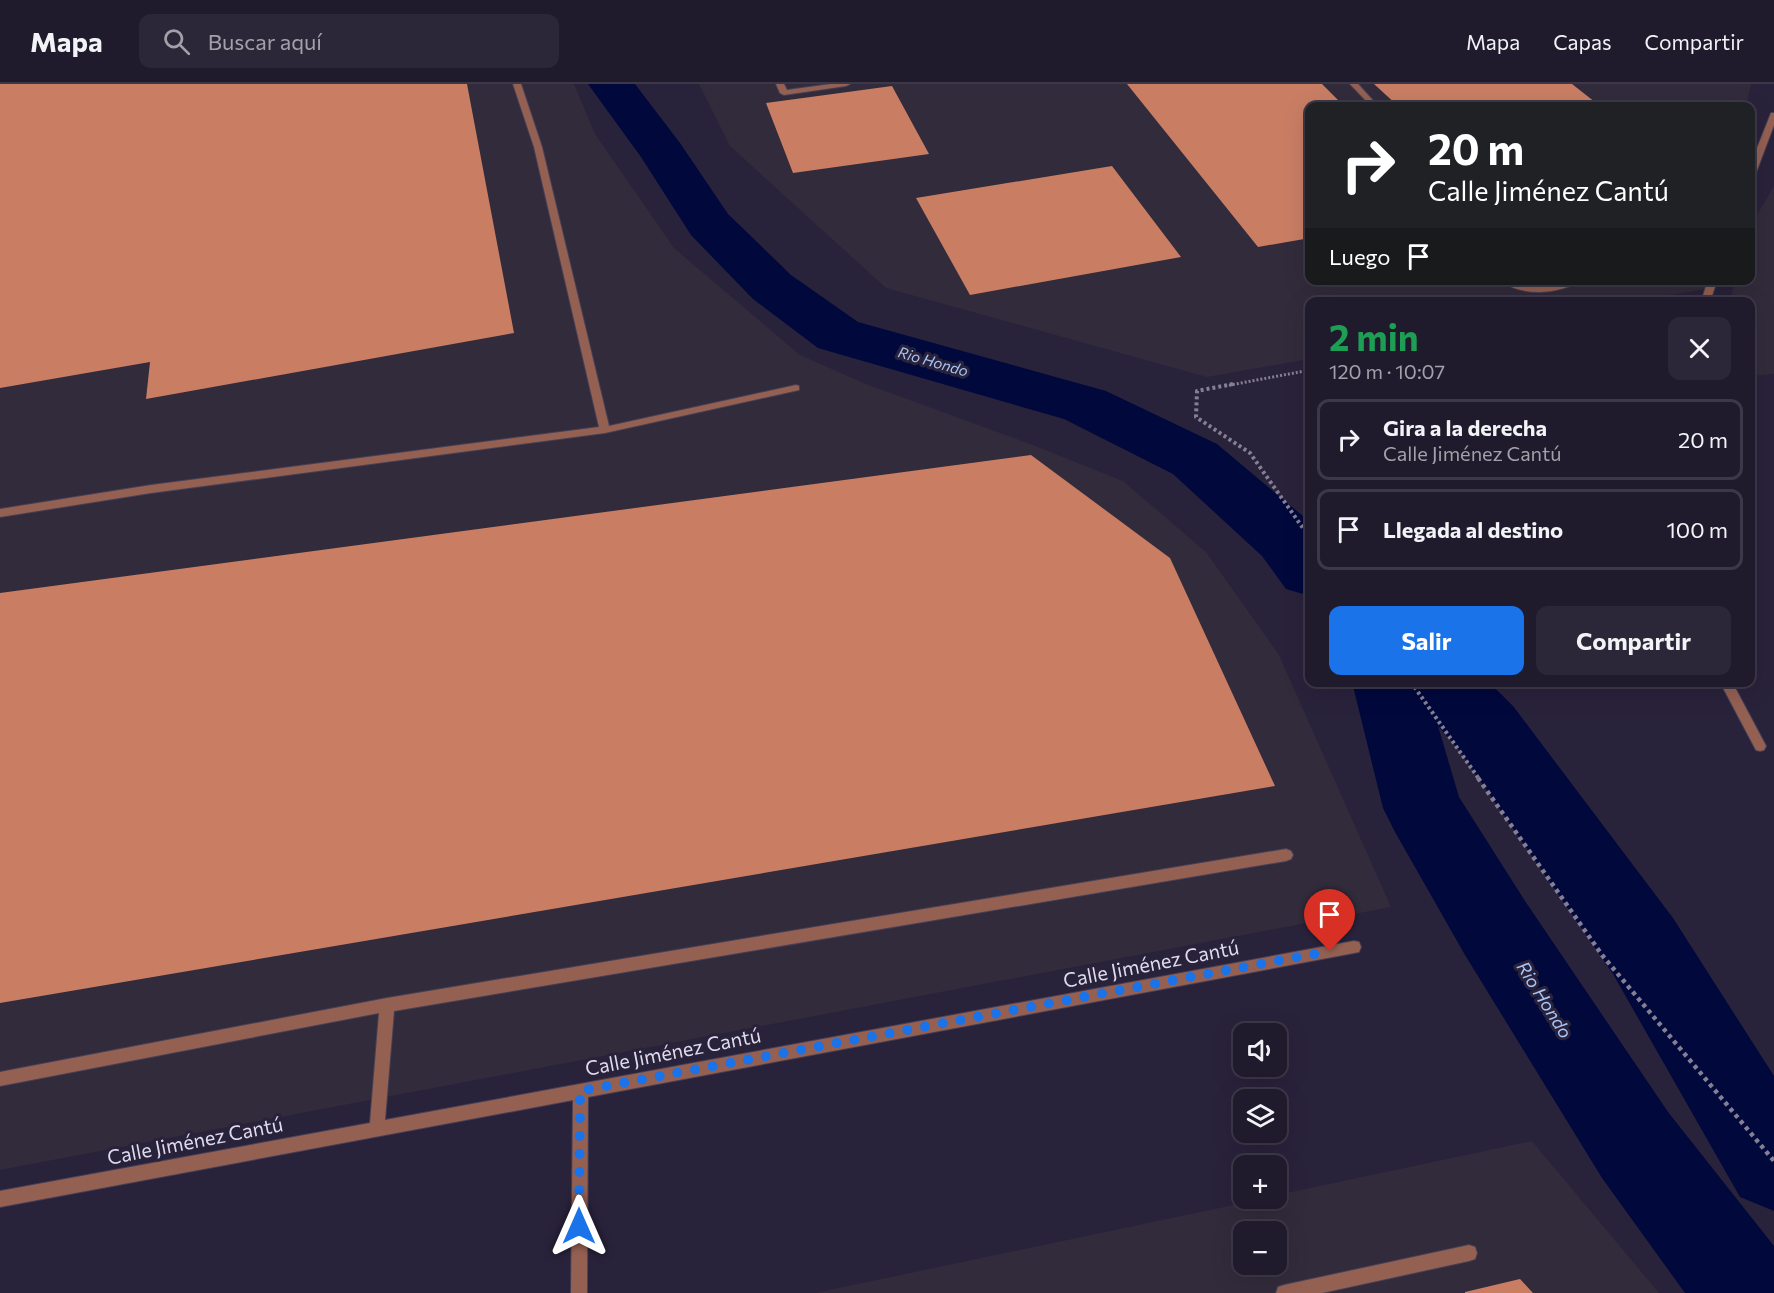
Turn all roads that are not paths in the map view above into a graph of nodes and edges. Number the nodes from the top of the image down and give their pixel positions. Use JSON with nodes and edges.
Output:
{"nodes":[{"id":1,"x":517,"y":84,"type":"edge"},
{"id":2,"x":780,"y":84,"type":"edge"},
{"id":3,"x":846,"y":84,"type":"edge"},
{"id":4,"x":1354,"y":84,"type":"edge"},
{"id":5,"x":1371,"y":102,"type":"edge"},
{"id":6,"x":1774,"y":115,"type":"edge"},
{"id":7,"x":1755,"y":165,"type":"edge"},
{"id":8,"x":1512,"y":285,"type":"edge"},
{"id":9,"x":1561,"y":285,"type":"edge"},
{"id":10,"x":796,"y":388,"type":"dead end"},
{"id":11,"x":605,"y":430,"type":"junction"},
{"id":12,"x":0,"y":513,"type":"edge"},
{"id":13,"x":1729,"y":687,"type":"edge"},
{"id":14,"x":1760,"y":746,"type":"dead end"},
{"id":15,"x":1286,"y":855,"type":"dead end"},
{"id":16,"x":1354,"y":947,"type":"dead end"},
{"id":17,"x":387,"y":1005,"type":"junction"},
{"id":18,"x":0,"y":1078,"type":"edge"},
{"id":19,"x":580,"y":1091,"type":"junction"},
{"id":20,"x":377,"y":1129,"type":"junction"},
{"id":21,"x":0,"y":1199,"type":"edge"},
{"id":22,"x":1469,"y":1253,"type":"dead end"},
{"id":23,"x":579,"y":1293,"type":"edge"},
{"id":24,"x":1284,"y":1293,"type":"edge"}],
"edges":[{"from":1,"to":11,"type":"street"},
{"from":2,"to":3,"type":"street"},
{"from":4,"to":5,"type":"street"},
{"from":6,"to":7,"type":"street"},
{"from":8,"to":9,"type":"street"},
{"from":10,"to":11,"type":"street"},
{"from":11,"to":12,"type":"street"},
{"from":13,"to":14,"type":"street"},
{"from":15,"to":17,"type":"street"},
{"from":16,"to":19,"type":"street","name":"Calle Jiménez Cantú"},
{"from":17,"to":18,"type":"street"},
{"from":17,"to":20,"type":"street"},
{"from":19,"to":20,"type":"street","name":"Calle Jiménez Cantú"},
{"from":19,"to":23,"type":"street"},
{"from":20,"to":21,"type":"street","name":"Calle Jiménez Cantú"},
{"from":22,"to":24,"type":"street"}]}
